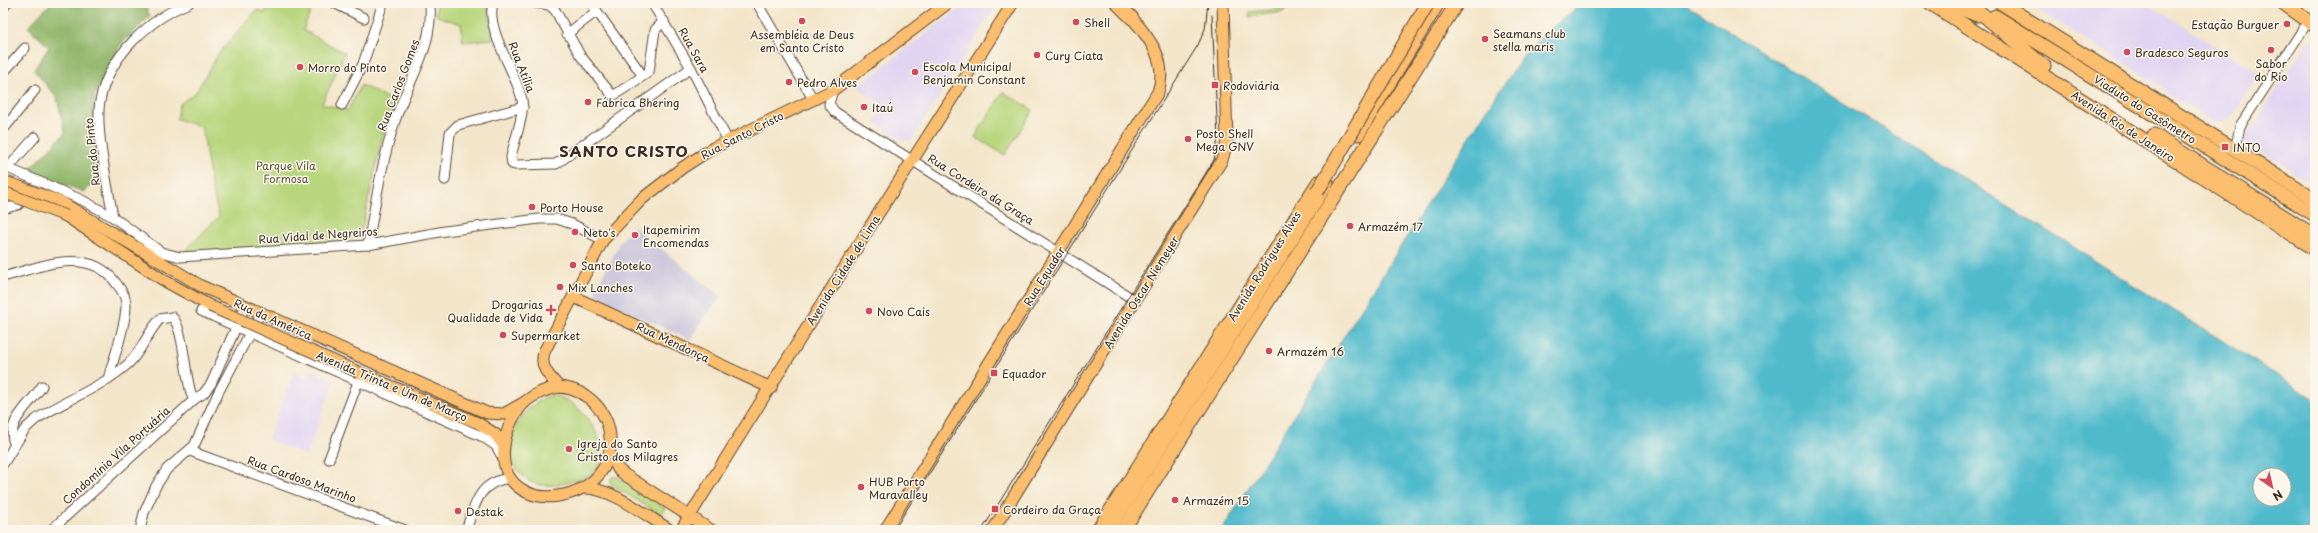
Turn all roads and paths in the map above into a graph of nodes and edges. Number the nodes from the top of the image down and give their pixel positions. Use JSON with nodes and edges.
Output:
{"nodes":[{"id":1,"x":7,"y":3,"type":"edge"},
{"id":2,"x":190,"y":3,"type":"edge"},
{"id":3,"x":334,"y":3,"type":"edge"},
{"id":4,"x":383,"y":3,"type":"edge"},
{"id":5,"x":430,"y":3,"type":"edge"},
{"id":6,"x":493,"y":3,"type":"edge"},
{"id":7,"x":536,"y":3,"type":"edge"},
{"id":8,"x":591,"y":3,"type":"edge"},
{"id":9,"x":652,"y":3,"type":"edge"},
{"id":10,"x":758,"y":3,"type":"edge"},
{"id":11,"x":948,"y":3,"type":"edge"},
{"id":12,"x":1117,"y":3,"type":"edge"},
{"id":13,"x":1223,"y":3,"type":"edge"},
{"id":14,"x":1430,"y":3,"type":"edge"},
{"id":15,"x":1438,"y":3,"type":"edge"},
{"id":16,"x":1457,"y":3,"type":"edge"},
{"id":17,"x":1930,"y":3,"type":"edge"},
{"id":18,"x":1947,"y":3,"type":"edge"},
{"id":19,"x":1969,"y":3,"type":"edge"},
{"id":20,"x":1975,"y":3,"type":"edge"},
{"id":21,"x":2001,"y":3,"type":"edge"},
{"id":22,"x":2283,"y":3,"type":"edge"},
{"id":23,"x":2291,"y":3,"type":"edge"},
{"id":24,"x":1008,"y":6,"type":"edge"},
{"id":25,"x":3,"y":8,"type":"edge"},
{"id":26,"x":597,"y":11,"type":"junction"},
{"id":27,"x":364,"y":18,"type":"dead end"},
{"id":28,"x":1132,"y":18,"type":"joint"},
{"id":29,"x":664,"y":21,"type":"junction"},
{"id":30,"x":2314,"y":23,"type":"edge"},
{"id":31,"x":567,"y":34,"type":"junction"},
{"id":32,"x":24,"y":48,"type":"dead end"},
{"id":33,"x":2018,"y":59,"type":"junction"},
{"id":34,"x":690,"y":68,"type":"junction"},
{"id":35,"x":3,"y":73,"type":"edge"},
{"id":36,"x":643,"y":76,"type":"junction"},
{"id":37,"x":35,"y":90,"type":"dead end"},
{"id":38,"x":833,"y":90,"type":"junction"},
{"id":39,"x":813,"y":100,"type":"junction"},
{"id":40,"x":342,"y":105,"type":"dead end"},
{"id":41,"x":523,"y":107,"type":"junction"},
{"id":42,"x":3,"y":130,"type":"edge"},
{"id":43,"x":35,"y":137,"type":"dead end"},
{"id":44,"x":728,"y":140,"type":"junction"},
{"id":45,"x":2242,"y":154,"type":"junction"},
{"id":46,"x":913,"y":160,"type":"junction"},
{"id":47,"x":6,"y":167,"type":"edge"},
{"id":48,"x":445,"y":180,"type":"dead end"},
{"id":49,"x":3,"y":182,"type":"edge"},
{"id":50,"x":31,"y":191,"type":"junction"},
{"id":51,"x":3,"y":192,"type":"edge"},
{"id":52,"x":2315,"y":200,"type":"edge"},
{"id":53,"x":3,"y":209,"type":"edge"},
{"id":54,"x":2315,"y":215,"type":"edge"},
{"id":55,"x":113,"y":217,"type":"junction"},
{"id":56,"x":2315,"y":236,"type":"edge"},
{"id":57,"x":603,"y":240,"type":"junction"},
{"id":58,"x":368,"y":245,"type":"junction"},
{"id":59,"x":1286,"y":249,"type":"junction"},
{"id":60,"x":2315,"y":249,"type":"edge"},
{"id":61,"x":1058,"y":252,"type":"junction"},
{"id":62,"x":3,"y":277,"type":"edge"},
{"id":63,"x":574,"y":297,"type":"junction"},
{"id":64,"x":1136,"y":301,"type":"junction"},
{"id":65,"x":244,"y":307,"type":"junction"},
{"id":66,"x":205,"y":308,"type":"junction"},
{"id":67,"x":260,"y":314,"type":"junction"},
{"id":68,"x":236,"y":328,"type":"junction"},
{"id":69,"x":251,"y":334,"type":"junction"},
{"id":70,"x":358,"y":377,"type":"junction"},
{"id":71,"x":108,"y":379,"type":"junction"},
{"id":72,"x":42,"y":386,"type":"dead end"},
{"id":73,"x":559,"y":387,"type":"junction"},
{"id":74,"x":771,"y":388,"type":"junction"},
{"id":75,"x":196,"y":398,"type":"junction"},
{"id":76,"x":525,"y":402,"type":"junction"},
{"id":77,"x":14,"y":445,"type":"junction"},
{"id":78,"x":504,"y":446,"type":"junction"},
{"id":79,"x":190,"y":451,"type":"junction"},
{"id":80,"x":610,"y":454,"type":"junction"},
{"id":81,"x":329,"y":459,"type":"dead end"},
{"id":82,"x":504,"y":461,"type":"junction"},
{"id":83,"x":3,"y":464,"type":"edge"},
{"id":84,"x":510,"y":478,"type":"junction"},
{"id":85,"x":585,"y":488,"type":"junction"},
{"id":86,"x":689,"y":517,"type":"junction"},
{"id":87,"x":51,"y":530,"type":"edge"},
{"id":88,"x":140,"y":530,"type":"edge"},
{"id":89,"x":405,"y":530,"type":"edge"},
{"id":90,"x":466,"y":530,"type":"edge"},
{"id":91,"x":670,"y":530,"type":"edge"},
{"id":92,"x":681,"y":530,"type":"edge"},
{"id":93,"x":711,"y":530,"type":"edge"},
{"id":94,"x":885,"y":530,"type":"edge"},
{"id":95,"x":992,"y":530,"type":"edge"},
{"id":96,"x":1097,"y":530,"type":"edge"},
{"id":97,"x":1108,"y":530,"type":"edge"},
{"id":98,"x":1123,"y":530,"type":"edge"}],
"edges":[{"from":1,"to":25,"type":"street"},
{"from":2,"to":55,"type":"street","name":"Rua do Pinto"},
{"from":3,"to":27,"type":"street"},
{"from":4,"to":40,"type":"street"},
{"from":5,"to":58,"type":"street","name":"Rua Carlos Gomes"},
{"from":6,"to":41,"type":"street","name":"Rua Atília"},
{"from":7,"to":31,"type":"street"},
{"from":8,"to":26,"type":"street"},
{"from":9,"to":29,"type":"street"},
{"from":10,"to":39,"type":"street"},
{"from":11,"to":38,"type":"main road","name":"Rua Santo Cristo"},
{"from":12,"to":28,"type":"highway"},
{"from":13,"to":64,"type":"main road","name":"Avenida Oscar Niemeyer"},
{"from":14,"to":59,"type":"highway","bridge":true},
{"from":14,"to":96,"type":"main road","name":"Avenida Rodrigues Alves"},
{"from":15,"to":59,"type":"highway","name":"Avenida Rodrigues Alves"},
{"from":16,"to":98,"type":"highway","name":"Avenida Rodrigues Alves"},
{"from":17,"to":33,"type":"highway","name":"Avenida Rio de Janeiro"},
{"from":18,"to":33,"type":"highway"},
{"from":19,"to":56,"type":"highway"},
{"from":20,"to":54,"type":"highway","name":"Viaduto do Gasômetro"},
{"from":21,"to":45,"type":"highway"},
{"from":22,"to":30,"type":"highway"},
{"from":23,"to":30,"type":"highway"},
{"from":24,"to":46,"type":"main road","name":"Avenida Cidade de Lima"},
{"from":26,"to":31,"type":"street"},
{"from":26,"to":36,"type":"street"},
{"from":28,"to":61,"type":"main road","name":"Rua Equador"},
{"from":29,"to":34,"type":"street","name":"Rua Sara"},
{"from":29,"to":36,"type":"street","name":"Rua Sara"},
{"from":30,"to":45,"type":"street"},
{"from":31,"to":36,"type":"street"},
{"from":32,"to":35,"type":"street"},
{"from":33,"to":60,"type":"highway","name":"Avenida Rio de Janeiro"},
{"from":34,"to":41,"type":"street","name":"Rua Atília"},
{"from":34,"to":44,"type":"street","name":"Rua Sara"},
{"from":37,"to":42,"type":"street"},
{"from":38,"to":39,"type":"main road","name":"Rua Santo Cristo"},
{"from":38,"to":46,"type":"street","name":"Rua Cordeiro da Graça"},
{"from":39,"to":44,"type":"main road","name":"Rua Santo Cristo"},
{"from":41,"to":48,"type":"street"},
{"from":43,"to":47,"type":"street"},
{"from":44,"to":57,"type":"main road","name":"Rua Santo Cristo"},
{"from":45,"to":52,"type":"highway"},
{"from":46,"to":61,"type":"street","name":"Rua Cordeiro da Graça"},
{"from":46,"to":74,"type":"main road","name":"Avenida Cidade de Lima"},
{"from":47,"to":55,"type":"street","name":"Rua Vidal de Negreiros"},
{"from":49,"to":50,"type":"main road","name":"Rua da América"},
{"from":50,"to":53,"type":"street"},
{"from":50,"to":65,"type":"main road","name":"Rua da América"},
{"from":51,"to":66,"type":"main road","name":"Avenida Trinta e Um de Março","bridge":true},
{"from":55,"to":58,"type":"street","name":"Rua Vidal de Negreiros"},
{"from":57,"to":58,"type":"street","name":"Rua Vidal de Negreiros"},
{"from":57,"to":63,"type":"main road","name":"Rua Santo Cristo"},
{"from":59,"to":97,"type":"highway","name":"Avenida Rodrigues Alves"},
{"from":61,"to":64,"type":"street","name":"Rua Cordeiro da Graça"},
{"from":61,"to":94,"type":"main road","name":"Rua Equador"},
{"from":62,"to":71,"type":"street"},
{"from":63,"to":73,"type":"main road","name":"Rua Santo Cristo"},
{"from":63,"to":74,"type":"main road","name":"Rua Mendonça"},
{"from":64,"to":95,"type":"main road","name":"Avenida Oscar Niemeyer"},
{"from":65,"to":67,"type":"main road","name":"Rua da América"},
{"from":65,"to":68,"type":"street","name":"Condomínio Vila Portuária"},
{"from":66,"to":68,"type":"street"},
{"from":66,"to":70,"type":"main road","name":"Avenida Trinta e Um de Março","bridge":true},
{"from":67,"to":69,"type":"street"},
{"from":67,"to":76,"type":"main road","name":"Rua da América"},
{"from":68,"to":69,"type":"street"},
{"from":68,"to":75,"type":"street","name":"Condomínio Vila Portuária"},
{"from":69,"to":70,"type":"street"},
{"from":69,"to":79,"type":"street"},
{"from":70,"to":78,"type":"main road","name":"Avenida Trinta e Um de Março"},
{"from":70,"to":81,"type":"street"},
{"from":70,"to":82,"type":"street"},
{"from":71,"to":75,"type":"street"},
{"from":71,"to":77,"type":"street"},
{"from":72,"to":77,"type":"street"},
{"from":73,"to":76,"type":"main road"},
{"from":73,"to":80,"type":"main road"},
{"from":74,"to":86,"type":"main road","name":"Avenida Cidade de Lima"},
{"from":75,"to":87,"type":"street","name":"Condomínio Vila Portuária"},
{"from":76,"to":78,"type":"main road"},
{"from":77,"to":83,"type":"street"},
{"from":78,"to":82,"type":"main road"},
{"from":79,"to":88,"type":"street"},
{"from":79,"to":89,"type":"street","name":"Rua Cardoso Marinho"},
{"from":80,"to":85,"type":"main road"},
{"from":80,"to":86,"type":"main road"},
{"from":82,"to":84,"type":"main road"},
{"from":84,"to":85,"type":"main road"},
{"from":84,"to":90,"type":"street"},
{"from":85,"to":91,"type":"main road"},
{"from":86,"to":92,"type":"main road","name":"Avenida Cidade de Lima"},
{"from":86,"to":93,"type":"main road"}]}
